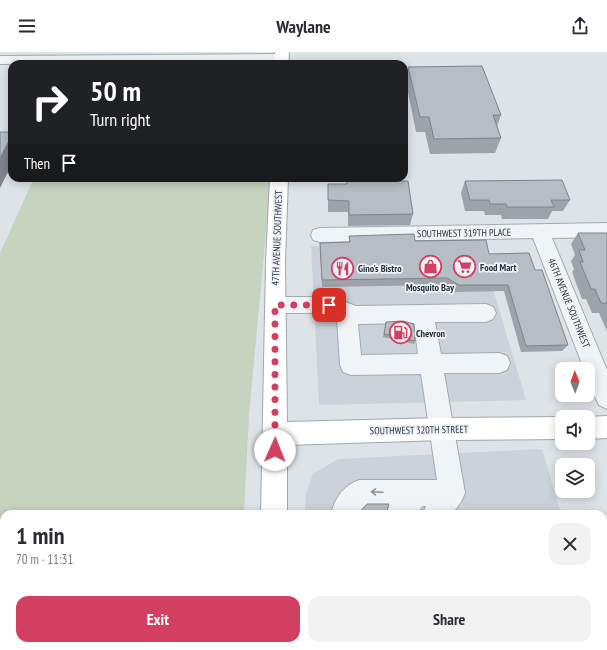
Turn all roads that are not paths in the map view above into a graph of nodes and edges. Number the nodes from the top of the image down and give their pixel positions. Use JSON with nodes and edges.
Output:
{"nodes":[{"id":1,"x":169,"y":55,"type":"edge"},
{"id":2,"x":193,"y":55,"type":"edge"},
{"id":3,"x":281,"y":58,"type":"edge"},
{"id":4,"x":2,"y":59,"type":"edge"},
{"id":5,"x":279,"y":182,"type":"edge"},
{"id":6,"x":607,"y":230,"type":"edge"},
{"id":7,"x":540,"y":231,"type":"junction"},
{"id":8,"x":320,"y":236,"type":"dead end"},
{"id":9,"x":275,"y":305,"type":"junction"},
{"id":10,"x":347,"y":313,"type":"junction"},
{"id":11,"x":486,"y":313,"type":"dead end"},
{"id":12,"x":422,"y":314,"type":"junction"},
{"id":13,"x":598,"y":350,"type":"edge"},
{"id":14,"x":499,"y":363,"type":"dead end"},
{"id":15,"x":431,"y":364,"type":"junction"},
{"id":16,"x":607,"y":398,"type":"edge"},
{"id":17,"x":555,"y":428,"type":"edge"},
{"id":18,"x":595,"y":428,"type":"edge"},
{"id":19,"x":607,"y":428,"type":"edge"},
{"id":20,"x":442,"y":429,"type":"junction"},
{"id":21,"x":276,"y":434,"type":"junction"},
{"id":22,"x":452,"y":493,"type":"junction"},
{"id":23,"x":416,"y":494,"type":"junction"},
{"id":24,"x":274,"y":510,"type":"edge"},
{"id":25,"x":345,"y":510,"type":"edge"},
{"id":26,"x":402,"y":510,"type":"edge"},
{"id":27,"x":439,"y":510,"type":"edge"}],
"edges":[{"from":1,"to":2,"type":"street"},
{"from":1,"to":4,"type":"street"},
{"from":2,"to":3,"type":"street"},
{"from":5,"to":9,"type":"main road","name":"47TH AVENUE SOUTHWEST"},
{"from":6,"to":7,"type":"street","name":"SOUTHWEST 319TH PLACE"},
{"from":7,"to":8,"type":"street","name":"SOUTHWEST 319TH PLACE"},
{"from":7,"to":13,"type":"street","name":"46TH AVENUE SOUTHWEST"},
{"from":9,"to":10,"type":"street"},
{"from":9,"to":21,"type":"main road","name":"47TH AVENUE SOUTHWEST"},
{"from":10,"to":12,"type":"street"},
{"from":10,"to":15,"type":"street"},
{"from":11,"to":12,"type":"street"},
{"from":12,"to":15,"type":"street"},
{"from":13,"to":16,"type":"street","name":"46TH AVENUE SOUTHWEST"},
{"from":14,"to":15,"type":"street"},
{"from":15,"to":20,"type":"street"},
{"from":17,"to":20,"type":"main road","name":"SOUTHWEST 320TH STREET"},
{"from":18,"to":19,"type":"main road"},
{"from":20,"to":21,"type":"main road","name":"SOUTHWEST 320TH STREET"},
{"from":20,"to":22,"type":"street"},
{"from":21,"to":24,"type":"main road","name":"47TH AVENUE SOUTHWEST"},
{"from":22,"to":23,"type":"street"},
{"from":22,"to":27,"type":"street"},
{"from":23,"to":25,"type":"street","one_way":true},
{"from":23,"to":26,"type":"street"}]}
